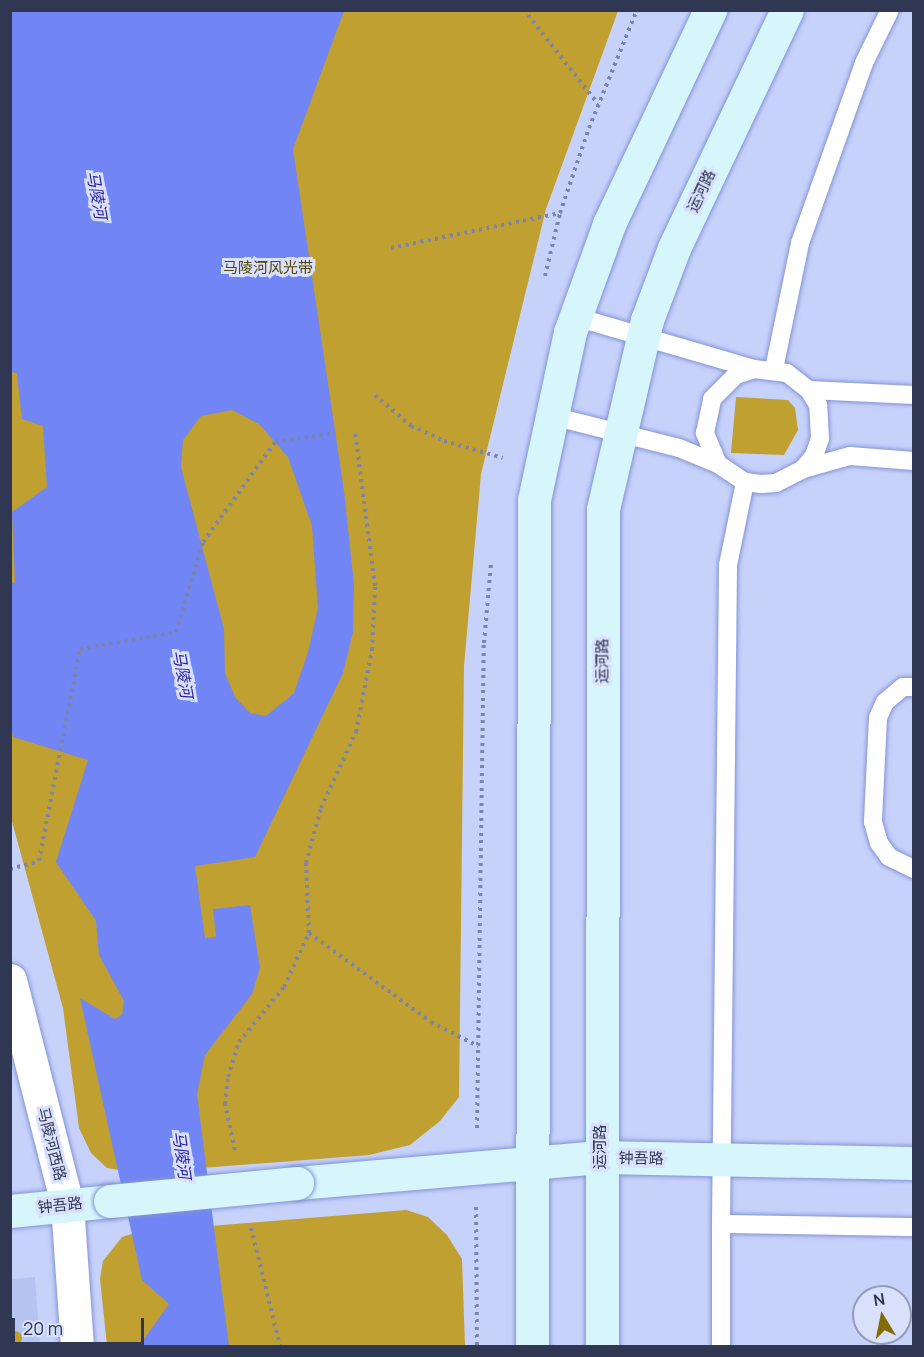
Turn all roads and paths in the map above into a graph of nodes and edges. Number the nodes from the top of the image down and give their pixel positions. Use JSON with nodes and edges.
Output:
{"nodes":[{"id":1,"x":710,"y":10,"type":"edge"},
{"id":2,"x":787,"y":10,"type":"edge"},
{"id":3,"x":890,"y":10,"type":"edge"},
{"id":4,"x":528,"y":15,"type":"dead end"},
{"id":5,"x":598,"y":104,"type":"dead end"},
{"id":6,"x":560,"y":213,"type":"dead end"},
{"id":7,"x":391,"y":248,"type":"dead end"},
{"id":8,"x":576,"y":317,"type":"junction"},
{"id":9,"x":642,"y":336,"type":"junction"},
{"id":10,"x":754,"y":369,"type":"junction"},
{"id":11,"x":774,"y":369,"type":"junction"},
{"id":12,"x":809,"y":390,"type":"junction"},
{"id":13,"x":914,"y":394,"type":"edge"},
{"id":14,"x":375,"y":395,"type":"dead end"},
{"id":15,"x":552,"y":416,"type":"junction"},
{"id":16,"x":355,"y":432,"type":"dead end"},
{"id":17,"x":335,"y":433,"type":"dead end"},
{"id":18,"x":620,"y":434,"type":"junction"},
{"id":19,"x":503,"y":458,"type":"dead end"},
{"id":20,"x":914,"y":461,"type":"edge"},
{"id":21,"x":718,"y":464,"type":"junction"},
{"id":22,"x":803,"y":469,"type":"junction"},
{"id":23,"x":745,"y":482,"type":"junction"},
{"id":24,"x":914,"y":687,"type":"edge"},
{"id":25,"x":10,"y":869,"type":"edge"},
{"id":26,"x":914,"y":869,"type":"edge"},
{"id":27,"x":309,"y":933,"type":"junction"},
{"id":28,"x":10,"y":980,"type":"edge"},
{"id":29,"x":478,"y":1046,"type":"dead end"},
{"id":30,"x":600,"y":1157,"type":"junction"},
{"id":31,"x":722,"y":1159,"type":"junction"},
{"id":32,"x":530,"y":1162,"type":"junction"},
{"id":33,"x":914,"y":1163,"type":"edge"},
{"id":34,"x":244,"y":1188,"type":"junction"},
{"id":35,"x":67,"y":1204,"type":"junction"},
{"id":36,"x":10,"y":1211,"type":"edge"},
{"id":37,"x":721,"y":1224,"type":"junction"},
{"id":38,"x":914,"y":1227,"type":"edge"},
{"id":39,"x":77,"y":1347,"type":"edge"},
{"id":40,"x":280,"y":1347,"type":"edge"},
{"id":41,"x":532,"y":1347,"type":"edge"},
{"id":42,"x":602,"y":1347,"type":"edge"},
{"id":43,"x":721,"y":1347,"type":"edge"}],
"edges":[{"from":1,"to":8,"type":"street"},
{"from":2,"to":9,"type":"street","name":"运河路"},
{"from":3,"to":11,"type":"lane"},
{"from":4,"to":5,"type":"path"},
{"from":6,"to":7,"type":"path"},
{"from":8,"to":9,"type":"lane"},
{"from":8,"to":15,"type":"street"},
{"from":9,"to":10,"type":"lane"},
{"from":9,"to":18,"type":"street","name":"运河路"},
{"from":10,"to":11,"type":"lane"},
{"from":10,"to":21,"type":"lane"},
{"from":11,"to":12,"type":"lane"},
{"from":12,"to":13,"type":"lane"},
{"from":12,"to":22,"type":"lane"},
{"from":14,"to":19,"type":"path"},
{"from":15,"to":18,"type":"lane"},
{"from":15,"to":32,"type":"street"},
{"from":16,"to":27,"type":"path"},
{"from":17,"to":25,"type":"path"},
{"from":18,"to":21,"type":"lane"},
{"from":18,"to":30,"type":"street","name":"运河路"},
{"from":20,"to":22,"type":"lane"},
{"from":21,"to":23,"type":"lane"},
{"from":22,"to":23,"type":"lane"},
{"from":23,"to":31,"type":"lane"},
{"from":24,"to":26,"type":"lane"},
{"from":27,"to":29,"type":"path"},
{"from":27,"to":34,"type":"path"},
{"from":28,"to":35,"type":"street","name":"马陵河西路"},
{"from":30,"to":31,"type":"street","name":"钟吾路"},
{"from":30,"to":32,"type":"street","name":"钟吾路"},
{"from":30,"to":42,"type":"street","name":"运河路"},
{"from":31,"to":33,"type":"street","name":"钟吾路"},
{"from":31,"to":37,"type":"lane"},
{"from":32,"to":34,"type":"street","name":"钟吾路","bridge":true},
{"from":32,"to":41,"type":"street"},
{"from":34,"to":35,"type":"street","name":"钟吾路","bridge":true},
{"from":34,"to":40,"type":"path"},
{"from":35,"to":36,"type":"street","name":"钟吾路"},
{"from":35,"to":39,"type":"street","name":"马陵河西路"},
{"from":37,"to":38,"type":"lane"},
{"from":37,"to":43,"type":"lane"}]}
